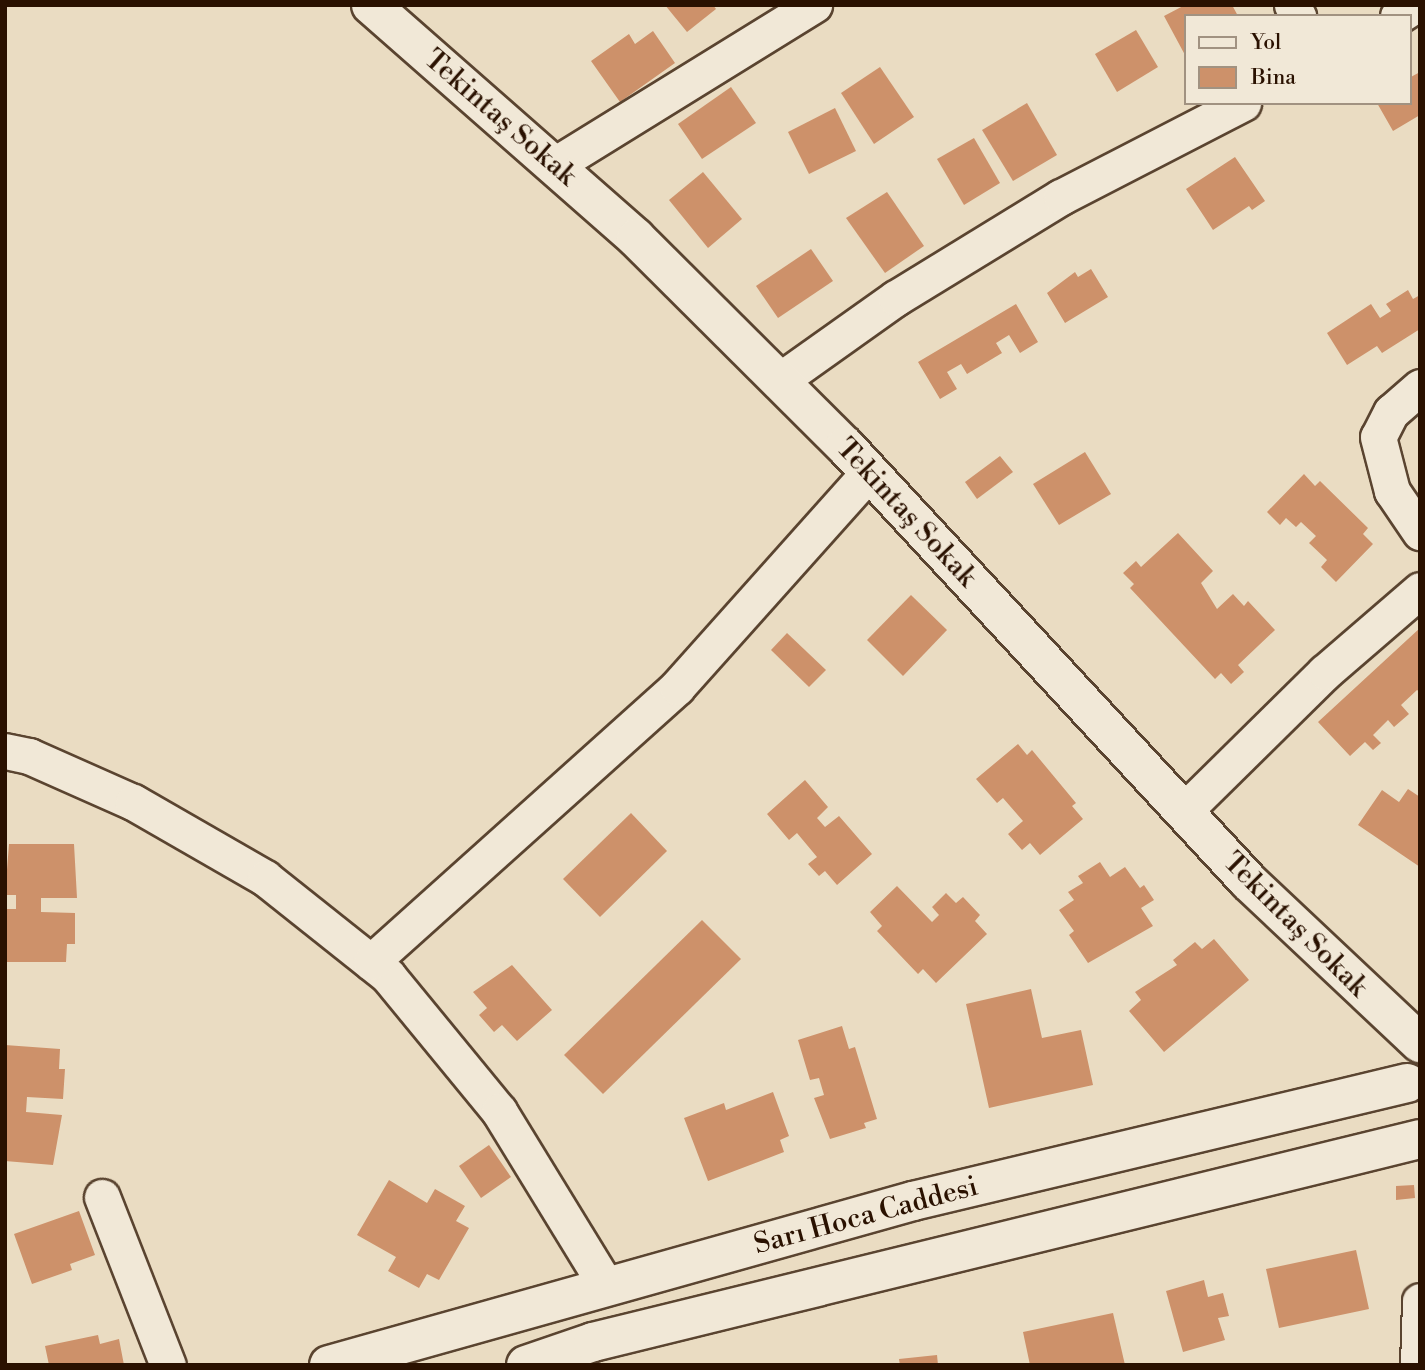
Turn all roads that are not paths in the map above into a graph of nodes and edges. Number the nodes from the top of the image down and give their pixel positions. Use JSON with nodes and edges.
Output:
{"nodes":[{"id":1,"x":371,"y":5,"type":"edge"},
{"id":2,"x":814,"y":5,"type":"edge"},
{"id":3,"x":1239,"y":105,"type":"edge"},
{"id":4,"x":553,"y":166,"type":"junction"},
{"id":5,"x":779,"y":381,"type":"junction"},
{"id":6,"x":1420,"y":387,"type":"edge"},
{"id":7,"x":869,"y":472,"type":"junction"},
{"id":8,"x":1420,"y":532,"type":"edge"},
{"id":9,"x":1420,"y":590,"type":"edge"},
{"id":10,"x":5,"y":751,"type":"edge"},
{"id":11,"x":1183,"y":812,"type":"junction"},
{"id":12,"x":371,"y":962,"type":"junction"},
{"id":13,"x":1420,"y":1043,"type":"edge"},
{"id":14,"x":1413,"y":1069,"type":"edge"},
{"id":15,"x":1420,"y":1130,"type":"edge"},
{"id":16,"x":1420,"y":1139,"type":"edge"},
{"id":17,"x":102,"y":1197,"type":"dead end"},
{"id":18,"x":607,"y":1287,"type":"junction"},
{"id":19,"x":1420,"y":1301,"type":"edge"},
{"id":20,"x":168,"y":1365,"type":"edge"},
{"id":21,"x":328,"y":1365,"type":"edge"},
{"id":22,"x":526,"y":1365,"type":"edge"},
{"id":23,"x":1418,"y":1365,"type":"edge"}],
"edges":[{"from":1,"to":4,"type":"street","name":"Tekintaş Sokak"},
{"from":2,"to":4,"type":"street"},
{"from":3,"to":5,"type":"street"},
{"from":4,"to":5,"type":"street","name":"Tekintaş Sokak"},
{"from":5,"to":7,"type":"street","name":"Tekintaş Sokak"},
{"from":6,"to":8,"type":"street"},
{"from":7,"to":11,"type":"street","name":"Tekintaş Sokak"},
{"from":7,"to":12,"type":"street"},
{"from":9,"to":11,"type":"street"},
{"from":10,"to":12,"type":"street"},
{"from":11,"to":13,"type":"street","name":"Tekintaş Sokak"},
{"from":12,"to":18,"type":"street"},
{"from":14,"to":15,"type":"street"},
{"from":14,"to":18,"type":"street","name":"Sarı Hoca Caddesi"},
{"from":16,"to":22,"type":"street","name":"Sarı Hoca Caddesi"},
{"from":17,"to":20,"type":"street"},
{"from":18,"to":21,"type":"street","name":"Sarı Hoca Caddesi"},
{"from":19,"to":23,"type":"street"}]}
